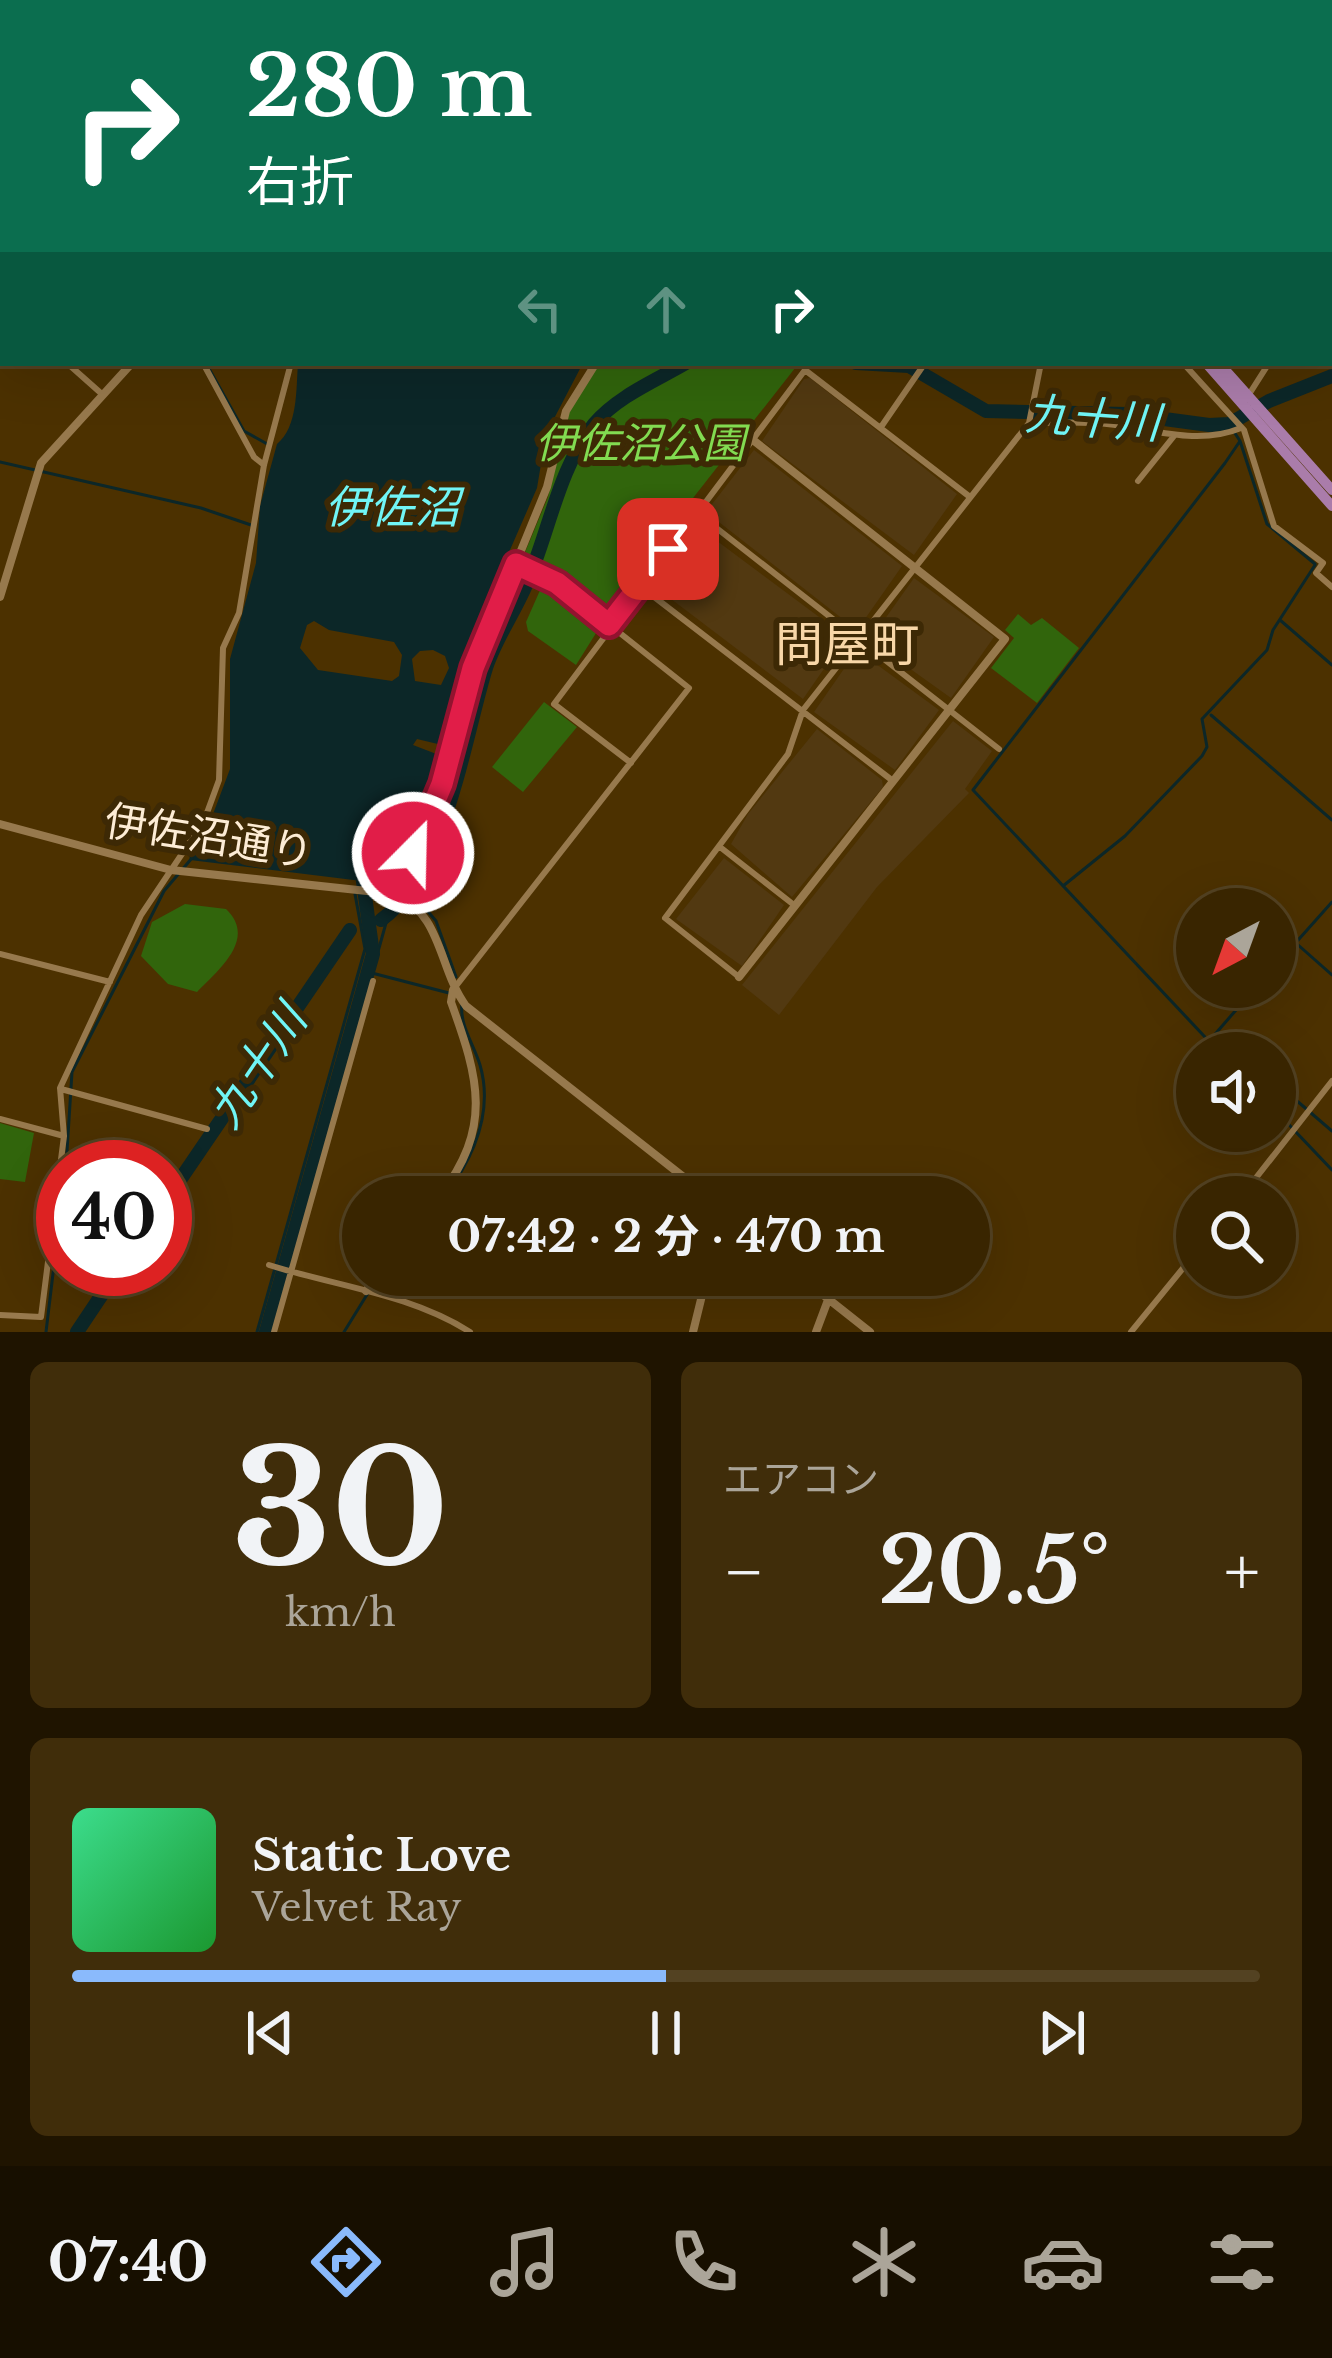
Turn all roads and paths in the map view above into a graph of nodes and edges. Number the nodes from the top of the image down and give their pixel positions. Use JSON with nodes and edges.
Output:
{"nodes":[{"id":1,"x":70,"y":366,"type":"edge"},
{"id":2,"x":129,"y":366,"type":"edge"},
{"id":3,"x":205,"y":366,"type":"edge"},
{"id":4,"x":290,"y":366,"type":"edge"},
{"id":5,"x":594,"y":366,"type":"edge"},
{"id":6,"x":924,"y":366,"type":"edge"},
{"id":7,"x":1040,"y":366,"type":"edge"},
{"id":8,"x":1185,"y":366,"type":"edge"},
{"id":9,"x":1209,"y":366,"type":"edge"},
{"id":10,"x":1222,"y":366,"type":"edge"},
{"id":11,"x":1267,"y":366,"type":"edge"},
{"id":12,"x":1230,"y":389,"type":"junction"},
{"id":13,"x":103,"y":395,"type":"junction"},
{"id":14,"x":1248,"y":396,"type":"junction"},
{"id":15,"x":1216,"y":404,"type":"junction"},
{"id":16,"x":1259,"y":416,"type":"junction"},
{"id":17,"x":1029,"y":423,"type":"junction"},
{"id":18,"x":881,"y":427,"type":"junction"},
{"id":19,"x":1243,"y":429,"type":"junction"},
{"id":20,"x":1174,"y":436,"type":"junction"},
{"id":21,"x":753,"y":440,"type":"junction"},
{"id":22,"x":264,"y":465,"type":"junction"},
{"id":23,"x":1138,"y":481,"type":"dead end"},
{"id":24,"x":1332,"y":490,"type":"edge"},
{"id":25,"x":970,"y":497,"type":"junction"},
{"id":26,"x":1332,"y":506,"type":"edge"},
{"id":27,"x":696,"y":512,"type":"junction"},
{"id":28,"x":0,"y":560,"type":"edge"},
{"id":29,"x":12,"y":563,"type":"junction"},
{"id":30,"x":1323,"y":563,"type":"junction"},
{"id":31,"x":521,"y":566,"type":"junction"},
{"id":32,"x":914,"y":566,"type":"junction"},
{"id":33,"x":1332,"y":568,"type":"edge"},
{"id":34,"x":640,"y":586,"type":"junction"},
{"id":35,"x":1332,"y":587,"type":"edge"},
{"id":36,"x":0,"y":597,"type":"edge"},
{"id":37,"x":609,"y":625,"type":"junction"},
{"id":38,"x":857,"y":639,"type":"junction"},
{"id":39,"x":949,"y":709,"type":"junction"},
{"id":40,"x":802,"y":710,"type":"junction"},
{"id":41,"x":999,"y":749,"type":"dead end"},
{"id":42,"x":631,"y":763,"type":"junction"},
{"id":43,"x":893,"y":781,"type":"junction"},
{"id":44,"x":0,"y":824,"type":"edge"},
{"id":45,"x":720,"y":847,"type":"junction"},
{"id":46,"x":171,"y":869,"type":"junction"},
{"id":47,"x":397,"y":894,"type":"junction"},
{"id":48,"x":794,"y":905,"type":"junction"},
{"id":49,"x":0,"y":954,"type":"edge"},
{"id":50,"x":739,"y":977,"type":"joint"},
{"id":51,"x":373,"y":981,"type":"dead end"},
{"id":52,"x":110,"y":982,"type":"junction"},
{"id":53,"x":453,"y":989,"type":"junction"},
{"id":54,"x":1332,"y":1081,"type":"edge"},
{"id":55,"x":60,"y":1088,"type":"junction"},
{"id":56,"x":0,"y":1119,"type":"edge"},
{"id":57,"x":208,"y":1129,"type":"dead end"},
{"id":58,"x":64,"y":1136,"type":"junction"},
{"id":59,"x":64,"y":1140,"type":"edge"},
{"id":60,"x":455,"y":1176,"type":"edge"},
{"id":61,"x":682,"y":1176,"type":"edge"},
{"id":62,"x":1257,"y":1176,"type":"edge"},
{"id":63,"x":269,"y":1265,"type":"dead end"},
{"id":64,"x":291,"y":1272,"type":"junction"},
{"id":65,"x":1176,"y":1277,"type":"edge"},
{"id":66,"x":342,"y":1285,"type":"edge"},
{"id":67,"x":45,"y":1296,"type":"edge"},
{"id":68,"x":381,"y":1296,"type":"edge"},
{"id":69,"x":702,"y":1296,"type":"edge"},
{"id":70,"x":824,"y":1296,"type":"edge"},
{"id":71,"x":828,"y":1299,"type":"junction"},
{"id":72,"x":0,"y":1315,"type":"edge"},
{"id":73,"x":274,"y":1332,"type":"edge"},
{"id":74,"x":470,"y":1332,"type":"edge"},
{"id":75,"x":693,"y":1332,"type":"edge"},
{"id":76,"x":816,"y":1332,"type":"edge"},
{"id":77,"x":870,"y":1332,"type":"edge"},
{"id":78,"x":1131,"y":1332,"type":"edge"}],
"edges":[{"from":1,"to":13,"type":"street"},
{"from":2,"to":13,"type":"street"},
{"from":3,"to":22,"type":"street"},
{"from":4,"to":22,"type":"street"},
{"from":5,"to":31,"type":"street"},
{"from":6,"to":18,"type":"street"},
{"from":7,"to":17,"type":"street"},
{"from":8,"to":15,"type":"street"},
{"from":9,"to":12,"type":"highway"},
{"from":10,"to":14,"type":"highway"},
{"from":11,"to":14,"type":"street"},
{"from":12,"to":15,"type":"street"},
{"from":12,"to":16,"type":"highway"},
{"from":13,"to":29,"type":"street"},
{"from":14,"to":16,"type":"highway"},
{"from":15,"to":19,"type":"street"},
{"from":16,"to":19,"type":"street"},
{"from":16,"to":24,"type":"highway"},
{"from":16,"to":26,"type":"highway"},
{"from":17,"to":20,"type":"street"},
{"from":17,"to":25,"type":"street"},
{"from":18,"to":21,"type":"street"},
{"from":18,"to":25,"type":"street"},
{"from":19,"to":20,"type":"street"},
{"from":19,"to":30,"type":"street"},
{"from":20,"to":23,"type":"street"},
{"from":21,"to":27,"type":"street"},
{"from":21,"to":32,"type":"street"},
{"from":22,"to":46,"type":"street"},
{"from":25,"to":32,"type":"street"},
{"from":27,"to":34,"type":"street"},
{"from":27,"to":38,"type":"street"},
{"from":28,"to":29,"type":"street"},
{"from":29,"to":36,"type":"street"},
{"from":30,"to":33,"type":"street"},
{"from":30,"to":35,"type":"street"},
{"from":31,"to":37,"type":"street"},
{"from":31,"to":47,"type":"street"},
{"from":32,"to":38,"type":"street"},
{"from":32,"to":39,"type":"street"},
{"from":34,"to":37,"type":"street"},
{"from":34,"to":40,"type":"street"},
{"from":37,"to":42,"type":"street"},
{"from":37,"to":42,"type":"street"},
{"from":38,"to":39,"type":"street"},
{"from":38,"to":40,"type":"street"},
{"from":39,"to":41,"type":"street"},
{"from":39,"to":43,"type":"street"},
{"from":40,"to":43,"type":"street"},
{"from":40,"to":45,"type":"street"},
{"from":42,"to":53,"type":"street"},
{"from":43,"to":48,"type":"street"},
{"from":44,"to":46,"type":"street","name":"伊佐沼通り"},
{"from":45,"to":48,"type":"street"},
{"from":45,"to":50,"type":"street"},
{"from":46,"to":47,"type":"street","name":"伊佐沼通り"},
{"from":46,"to":52,"type":"street"},
{"from":47,"to":53,"type":"street","name":"伊佐沼通り"},
{"from":48,"to":50,"type":"street"},
{"from":49,"to":52,"type":"street"},
{"from":51,"to":64,"type":"street"},
{"from":52,"to":55,"type":"street"},
{"from":53,"to":60,"type":"street"},
{"from":53,"to":61,"type":"street","name":"伊佐沼通り"},
{"from":54,"to":62,"type":"street"},
{"from":55,"to":57,"type":"street"},
{"from":55,"to":58,"type":"street"},
{"from":56,"to":58,"type":"street"},
{"from":58,"to":59,"type":"street"},
{"from":63,"to":64,"type":"street"},
{"from":64,"to":66,"type":"street"},
{"from":64,"to":73,"type":"street"},
{"from":65,"to":78,"type":"street"},
{"from":67,"to":72,"type":"street"},
{"from":68,"to":74,"type":"street"},
{"from":69,"to":75,"type":"street"},
{"from":70,"to":71,"type":"street"},
{"from":71,"to":76,"type":"street"},
{"from":71,"to":77,"type":"street"}]}
